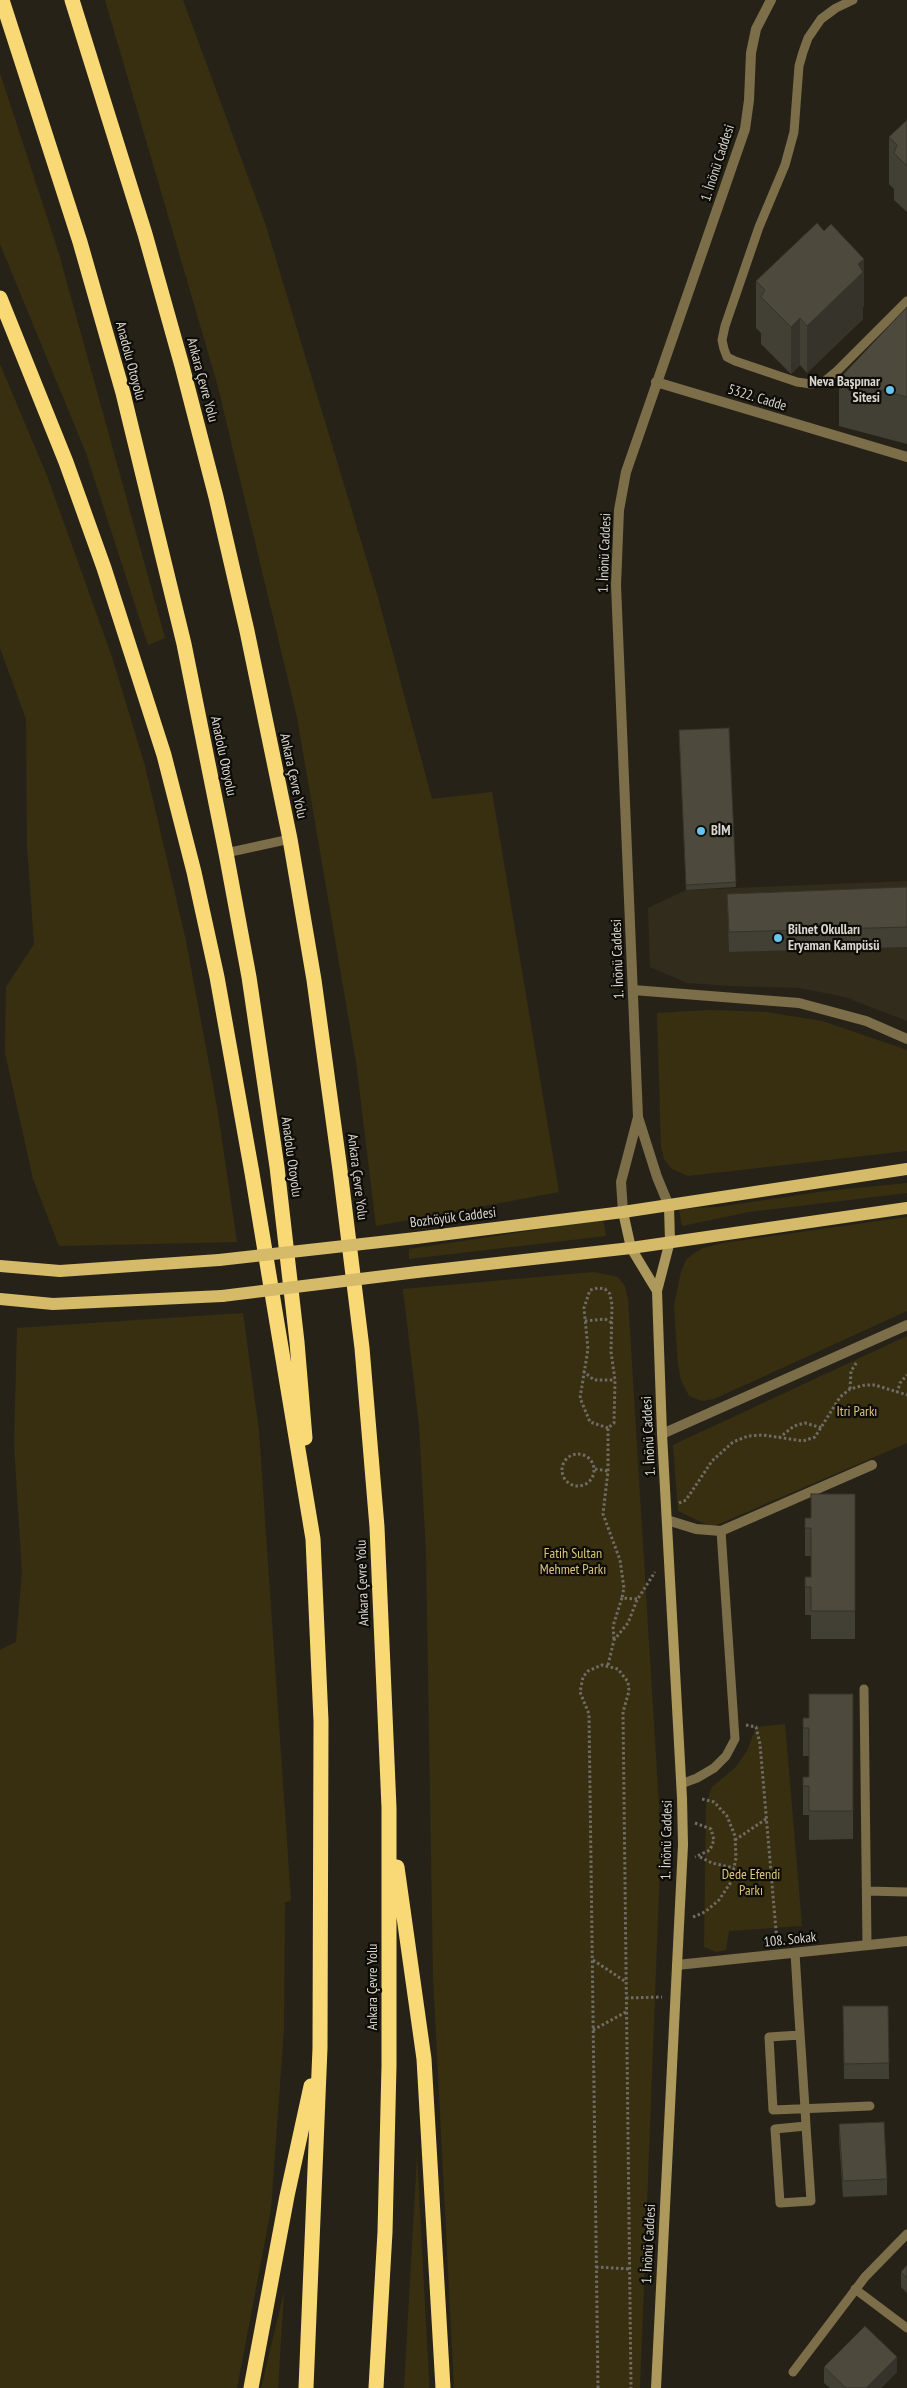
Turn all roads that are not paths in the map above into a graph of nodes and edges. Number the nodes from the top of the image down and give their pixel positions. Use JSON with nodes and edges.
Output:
{"nodes":[{"id":1,"x":2,"y":0,"type":"edge"},
{"id":2,"x":72,"y":0,"type":"edge"},
{"id":3,"x":771,"y":0,"type":"edge"},
{"id":4,"x":853,"y":0,"type":"edge"},
{"id":5,"x":0,"y":298,"type":"edge"},
{"id":6,"x":907,"y":301,"type":"edge"},
{"id":7,"x":656,"y":382,"type":"junction"},
{"id":8,"x":907,"y":457,"type":"edge"},
{"id":9,"x":290,"y":839,"type":"junction"},
{"id":10,"x":226,"y":852,"type":"junction"},
{"id":11,"x":633,"y":990,"type":"junction"},
{"id":12,"x":907,"y":1038,"type":"edge"},
{"id":13,"x":638,"y":1117,"type":"junction"},
{"id":14,"x":907,"y":1169,"type":"edge"},
{"id":15,"x":669,"y":1206,"type":"junction"},
{"id":16,"x":907,"y":1208,"type":"edge"},
{"id":17,"x":623,"y":1212,"type":"junction"},
{"id":18,"x":670,"y":1241,"type":"junction"},
{"id":19,"x":631,"y":1248,"type":"junction"},
{"id":20,"x":0,"y":1266,"type":"edge"},
{"id":21,"x":657,"y":1292,"type":"junction"},
{"id":22,"x":0,"y":1299,"type":"edge"},
{"id":23,"x":907,"y":1325,"type":"edge"},
{"id":24,"x":662,"y":1434,"type":"junction"},
{"id":25,"x":872,"y":1465,"type":"dead end"},
{"id":26,"x":667,"y":1520,"type":"junction"},
{"id":27,"x":721,"y":1531,"type":"junction"},
{"id":28,"x":313,"y":1539,"type":"junction"},
{"id":29,"x":864,"y":1689,"type":"dead end"},
{"id":30,"x":681,"y":1784,"type":"junction"},
{"id":31,"x":389,"y":1808,"type":"junction"},
{"id":32,"x":867,"y":1891,"type":"junction"},
{"id":33,"x":907,"y":1892,"type":"edge"},
{"id":34,"x":907,"y":1940,"type":"edge"},
{"id":35,"x":867,"y":1945,"type":"junction"},
{"id":36,"x":795,"y":1953,"type":"junction"},
{"id":37,"x":677,"y":1965,"type":"junction"},
{"id":38,"x":800,"y":2036,"type":"junction"},
{"id":39,"x":320,"y":2048,"type":"junction"},
{"id":40,"x":870,"y":2106,"type":"dead end"},
{"id":41,"x":805,"y":2108,"type":"junction"},
{"id":42,"x":806,"y":2126,"type":"junction"},
{"id":43,"x":907,"y":2234,"type":"edge"},
{"id":44,"x":855,"y":2290,"type":"junction"},
{"id":45,"x":907,"y":2328,"type":"edge"},
{"id":46,"x":793,"y":2372,"type":"dead end"},
{"id":47,"x":251,"y":2388,"type":"edge"},
{"id":48,"x":306,"y":2388,"type":"edge"},
{"id":49,"x":376,"y":2388,"type":"edge"},
{"id":50,"x":443,"y":2388,"type":"edge"},
{"id":51,"x":656,"y":2388,"type":"edge"}],
"edges":[{"from":1,"to":10,"type":"highway","name":"Anadolu Otoyolu"},
{"from":2,"to":9,"type":"highway","name":"Ankara Çevre Yolu"},
{"from":3,"to":7,"type":"street","name":"1. İnönü Caddesi"},
{"from":4,"to":6,"type":"lane"},
{"from":5,"to":28,"type":"highway"},
{"from":7,"to":8,"type":"street","name":"5322. Cadde"},
{"from":7,"to":11,"type":"street","name":"1. İnönü Caddesi"},
{"from":9,"to":10,"type":"lane"},
{"from":9,"to":31,"type":"highway","name":"Ankara Çevre Yolu"},
{"from":10,"to":28,"type":"highway","name":"Anadolu Otoyolu"},
{"from":11,"to":12,"type":"street"},
{"from":11,"to":13,"type":"street","name":"1. İnönü Caddesi"},
{"from":13,"to":15,"type":"street"},
{"from":13,"to":17,"type":"street"},
{"from":14,"to":15,"type":"main road","name":"Bozhöyük Caddesi"},
{"from":15,"to":17,"type":"main road","name":"Bozhöyük Caddesi"},
{"from":15,"to":18,"type":"street","name":"1. İnönü Caddesi"},
{"from":16,"to":18,"type":"main road"},
{"from":17,"to":19,"type":"street","name":"1. İnönü Caddesi"},
{"from":17,"to":20,"type":"main road","name":"Bozhöyük Caddesi","bridge":true},
{"from":18,"to":19,"type":"main road"},
{"from":18,"to":21,"type":"street","name":"1. İnönü Caddesi"},
{"from":19,"to":21,"type":"street","name":"1. İnönü Caddesi"},
{"from":19,"to":22,"type":"main road","bridge":true},
{"from":21,"to":24,"type":"street","name":"1. İnönü Caddesi"},
{"from":23,"to":24,"type":"street"},
{"from":24,"to":26,"type":"street","name":"1. İnönü Caddesi"},
{"from":25,"to":27,"type":"street"},
{"from":26,"to":27,"type":"street"},
{"from":26,"to":30,"type":"street","name":"1. İnönü Caddesi"},
{"from":27,"to":30,"type":"lane"},
{"from":28,"to":39,"type":"highway"},
{"from":29,"to":32,"type":"lane"},
{"from":30,"to":37,"type":"street","name":"1. İnönü Caddesi"},
{"from":31,"to":49,"type":"highway","name":"Ankara Çevre Yolu"},
{"from":31,"to":50,"type":"highway"},
{"from":32,"to":33,"type":"lane"},
{"from":32,"to":35,"type":"lane"},
{"from":34,"to":35,"type":"street","name":"108. Sokak"},
{"from":35,"to":36,"type":"street","name":"108. Sokak"},
{"from":36,"to":37,"type":"street","name":"108. Sokak"},
{"from":36,"to":38,"type":"lane"},
{"from":37,"to":51,"type":"street","name":"1. İnönü Caddesi"},
{"from":38,"to":41,"type":"lane"},
{"from":38,"to":41,"type":"lane"},
{"from":39,"to":47,"type":"highway"},
{"from":39,"to":48,"type":"highway"},
{"from":40,"to":41,"type":"lane"},
{"from":41,"to":42,"type":"lane"},
{"from":42,"to":42,"type":"lane"},
{"from":43,"to":44,"type":"lane"},
{"from":44,"to":45,"type":"lane"},
{"from":44,"to":46,"type":"lane"}]}
